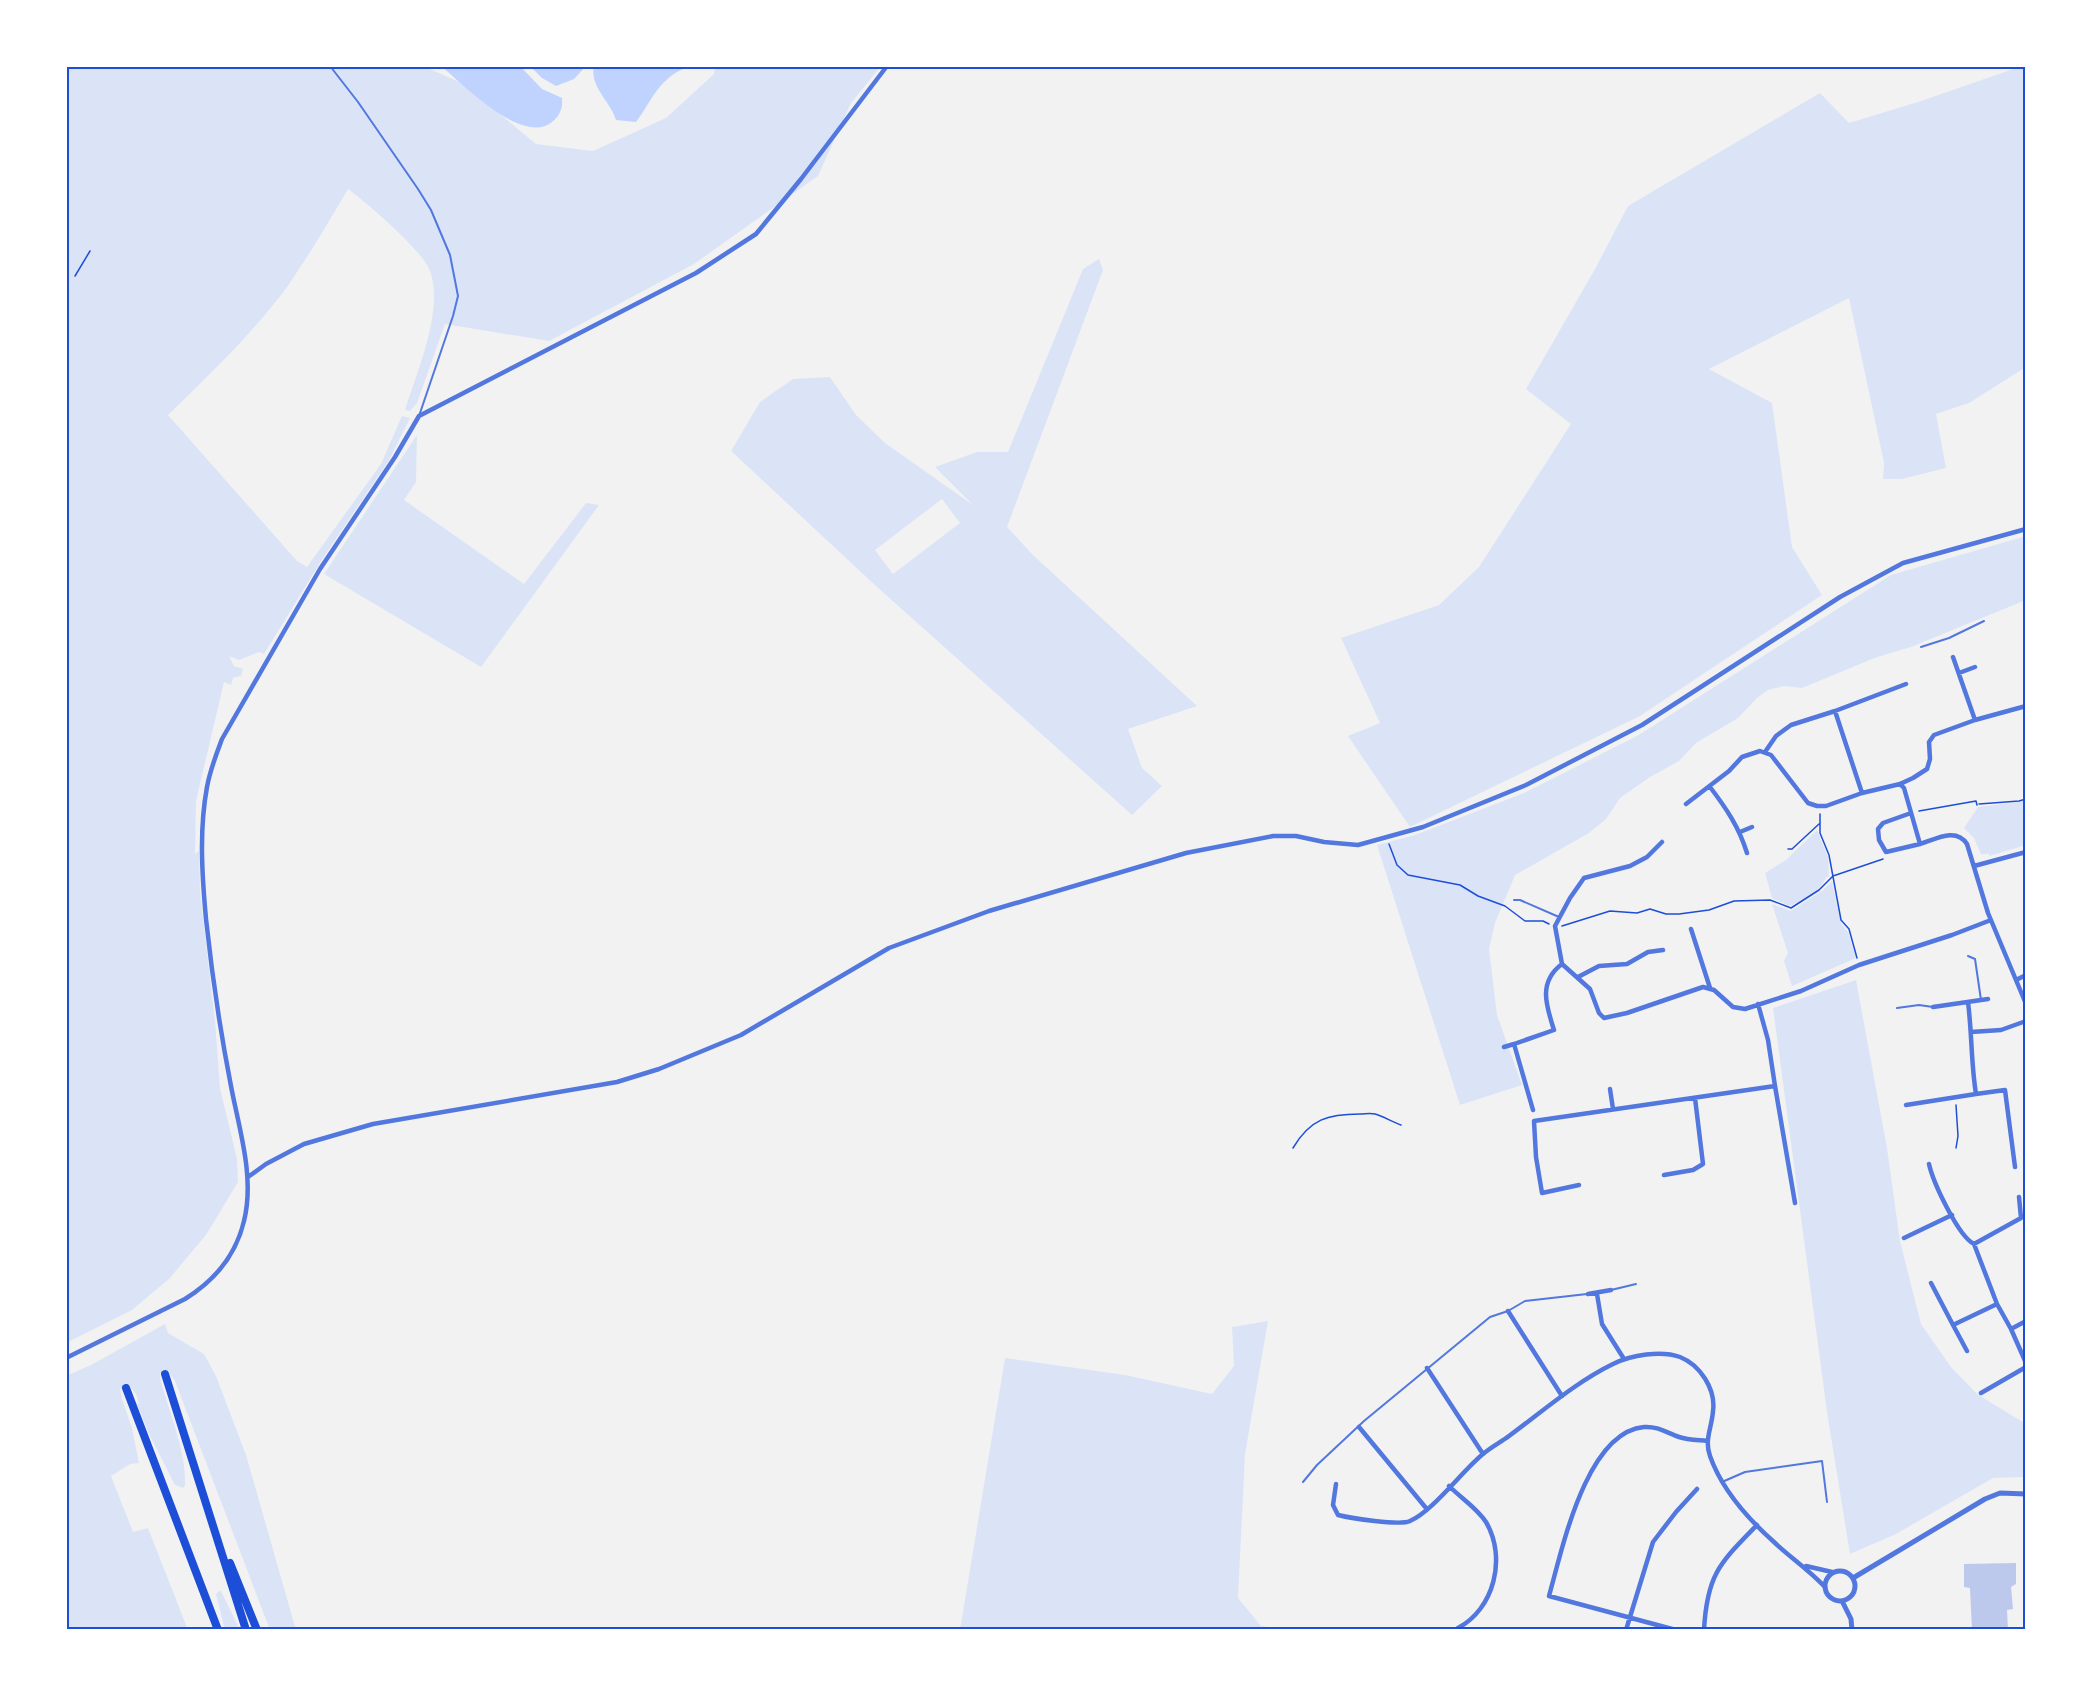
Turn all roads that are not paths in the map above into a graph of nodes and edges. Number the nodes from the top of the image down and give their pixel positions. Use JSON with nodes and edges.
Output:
{"nodes":[{"id":1,"x":330,"y":66,"type":"edge"},
{"id":2,"x":887,"y":66,"type":"edge"},
{"id":3,"x":419,"y":416,"type":"junction"},
{"id":4,"x":2026,"y":529,"type":"edge"},
{"id":5,"x":1984,"y":621,"type":"dead end"},
{"id":6,"x":1921,"y":647,"type":"dead end"},
{"id":7,"x":1953,"y":657,"type":"dead end"},
{"id":8,"x":1976,"y":667,"type":"dead end"},
{"id":9,"x":1959,"y":673,"type":"junction"},
{"id":10,"x":1906,"y":684,"type":"dead end"},
{"id":11,"x":2026,"y":706,"type":"edge"},
{"id":12,"x":1835,"y":711,"type":"junction"},
{"id":13,"x":1975,"y":720,"type":"junction"},
{"id":14,"x":1765,"y":752,"type":"junction"},
{"id":15,"x":1900,"y":784,"type":"junction"},
{"id":16,"x":1710,"y":787,"type":"junction"},
{"id":17,"x":1862,"y":793,"type":"junction"},
{"id":18,"x":1686,"y":804,"type":"dead end"},
{"id":19,"x":1911,"y":813,"type":"junction"},
{"id":20,"x":1752,"y":827,"type":"dead end"},
{"id":21,"x":1740,"y":832,"type":"junction"},
{"id":22,"x":1662,"y":842,"type":"dead end"},
{"id":23,"x":1920,"y":844,"type":"junction"},
{"id":24,"x":2026,"y":852,"type":"edge"},
{"id":25,"x":1747,"y":853,"type":"dead end"},
{"id":26,"x":1974,"y":866,"type":"junction"},
{"id":27,"x":1514,"y":900,"type":"dead end"},
{"id":28,"x":1559,"y":916,"type":"junction"},
{"id":29,"x":1990,"y":920,"type":"junction"},
{"id":30,"x":1691,"y":929,"type":"dead end"},
{"id":31,"x":1663,"y":950,"type":"dead end"},
{"id":32,"x":1968,"y":956,"type":"dead end"},
{"id":33,"x":1562,"y":964,"type":"junction"},
{"id":34,"x":2026,"y":975,"type":"edge"},
{"id":35,"x":1578,"y":977,"type":"junction"},
{"id":36,"x":2016,"y":980,"type":"junction"},
{"id":37,"x":1710,"y":988,"type":"junction"},
{"id":38,"x":1988,"y":999,"type":"dead end"},
{"id":39,"x":1981,"y":1000,"type":"junction"},
{"id":40,"x":1968,"y":1002,"type":"junction"},
{"id":41,"x":1758,"y":1004,"type":"junction"},
{"id":42,"x":2026,"y":1004,"type":"edge"},
{"id":43,"x":1933,"y":1007,"type":"joint"},
{"id":44,"x":1897,"y":1008,"type":"dead end"},
{"id":45,"x":2026,"y":1021,"type":"edge"},
{"id":46,"x":1971,"y":1032,"type":"junction"},
{"id":47,"x":1514,"y":1044,"type":"junction"},
{"id":48,"x":1504,"y":1047,"type":"dead end"},
{"id":49,"x":1775,"y":1086,"type":"junction"},
{"id":50,"x":1610,"y":1089,"type":"dead end"},
{"id":51,"x":1976,"y":1094,"type":"junction"},
{"id":52,"x":1695,"y":1098,"type":"junction"},
{"id":53,"x":1906,"y":1105,"type":"dead end"},
{"id":54,"x":1613,"y":1109,"type":"junction"},
{"id":55,"x":1533,"y":1110,"type":"dead end"},
{"id":56,"x":1929,"y":1164,"type":"dead end"},
{"id":57,"x":2015,"y":1167,"type":"dead end"},
{"id":58,"x":1664,"y":1175,"type":"dead end"},
{"id":59,"x":248,"y":1177,"type":"junction"},
{"id":60,"x":1785,"y":1184,"type":"dead end"},
{"id":61,"x":1791,"y":1184,"type":"junction"},
{"id":62,"x":1580,"y":1185,"type":"dead end"},
{"id":63,"x":2019,"y":1197,"type":"dead end"},
{"id":64,"x":1795,"y":1203,"type":"dead end"},
{"id":65,"x":1952,"y":1215,"type":"junction"},
{"id":66,"x":1904,"y":1238,"type":"dead end"},
{"id":67,"x":1974,"y":1244,"type":"junction"},
{"id":68,"x":1932,"y":1283,"type":"dead end"},
{"id":69,"x":1636,"y":1284,"type":"dead end"},
{"id":70,"x":1611,"y":1290,"type":"joint"},
{"id":71,"x":1597,"y":1293,"type":"junction"},
{"id":72,"x":1588,"y":1294,"type":"joint"},
{"id":73,"x":1997,"y":1304,"type":"junction"},
{"id":74,"x":1508,"y":1311,"type":"junction"},
{"id":75,"x":2026,"y":1321,"type":"edge"},
{"id":76,"x":1953,"y":1325,"type":"junction"},
{"id":77,"x":2011,"y":1329,"type":"junction"},
{"id":78,"x":1967,"y":1351,"type":"dead end"},
{"id":79,"x":66,"y":1358,"type":"edge"},
{"id":80,"x":1624,"y":1359,"type":"junction"},
{"id":81,"x":2026,"y":1365,"type":"edge"},
{"id":82,"x":1427,"y":1368,"type":"junction"},
{"id":83,"x":165,"y":1374,"type":"dead end"},
{"id":84,"x":126,"y":1388,"type":"dead end"},
{"id":85,"x":1981,"y":1393,"type":"dead end"},
{"id":86,"x":1562,"y":1396,"type":"junction"},
{"id":87,"x":1359,"y":1427,"type":"junction"},
{"id":88,"x":1707,"y":1441,"type":"junction"},
{"id":89,"x":1483,"y":1454,"type":"junction"},
{"id":90,"x":1303,"y":1482,"type":"dead end"},
{"id":91,"x":1722,"y":1482,"type":"junction"},
{"id":92,"x":1336,"y":1484,"type":"dead end"},
{"id":93,"x":1449,"y":1486,"type":"junction"},
{"id":94,"x":1697,"y":1489,"type":"dead end"},
{"id":95,"x":2026,"y":1494,"type":"edge"},
{"id":96,"x":1827,"y":1502,"type":"dead end"},
{"id":97,"x":1426,"y":1508,"type":"junction"},
{"id":98,"x":209,"y":1512,"type":"junction"},
{"id":99,"x":1757,"y":1526,"type":"junction"},
{"id":100,"x":1804,"y":1566,"type":"junction"},
{"id":101,"x":1832,"y":1572,"type":"junction"},
{"id":102,"x":1853,"y":1578,"type":"junction"},
{"id":103,"x":1825,"y":1587,"type":"junction"},
{"id":104,"x":1842,"y":1601,"type":"junction"},
{"id":105,"x":1629,"y":1617,"type":"junction"},
{"id":106,"x":1458,"y":1628,"type":"dead end"},
{"id":107,"x":218,"y":1630,"type":"edge"},
{"id":108,"x":246,"y":1630,"type":"edge"},
{"id":109,"x":257,"y":1630,"type":"edge"},
{"id":110,"x":1626,"y":1630,"type":"edge"},
{"id":111,"x":1677,"y":1630,"type":"edge"},
{"id":112,"x":1704,"y":1630,"type":"edge"},
{"id":113,"x":1852,"y":1630,"type":"edge"}],
"edges":[{"from":1,"to":3,"type":"lane"},
{"from":2,"to":3,"type":"street"},
{"from":3,"to":59,"type":"street"},
{"from":4,"to":59,"type":"street"},
{"from":5,"to":6,"type":"lane"},
{"from":7,"to":9,"type":"street"},
{"from":8,"to":9,"type":"street"},
{"from":9,"to":13,"type":"street"},
{"from":10,"to":12,"type":"street"},
{"from":11,"to":13,"type":"street"},
{"from":12,"to":14,"type":"street"},
{"from":12,"to":17,"type":"street"},
{"from":13,"to":15,"type":"street"},
{"from":14,"to":16,"type":"street"},
{"from":14,"to":17,"type":"street"},
{"from":15,"to":17,"type":"street"},
{"from":15,"to":19,"type":"street"},
{"from":16,"to":18,"type":"street"},
{"from":16,"to":21,"type":"street"},
{"from":19,"to":23,"type":"street"},
{"from":19,"to":23,"type":"street"},
{"from":20,"to":21,"type":"street"},
{"from":21,"to":25,"type":"street"},
{"from":22,"to":28,"type":"street"},
{"from":23,"to":26,"type":"street"},
{"from":24,"to":26,"type":"street"},
{"from":26,"to":29,"type":"street"},
{"from":27,"to":28,"type":"lane"},
{"from":28,"to":33,"type":"street"},
{"from":29,"to":36,"type":"street"},
{"from":29,"to":41,"type":"street"},
{"from":30,"to":37,"type":"street"},
{"from":31,"to":35,"type":"street"},
{"from":32,"to":39,"type":"lane"},
{"from":33,"to":35,"type":"street"},
{"from":33,"to":47,"type":"street"},
{"from":34,"to":36,"type":"street"},
{"from":35,"to":37,"type":"street"},
{"from":36,"to":42,"type":"street"},
{"from":37,"to":41,"type":"street"},
{"from":38,"to":39,"type":"street"},
{"from":39,"to":40,"type":"street"},
{"from":40,"to":43,"type":"street"},
{"from":40,"to":46,"type":"street"},
{"from":41,"to":49,"type":"street"},
{"from":43,"to":44,"type":"lane"},
{"from":45,"to":46,"type":"street"},
{"from":46,"to":51,"type":"street"},
{"from":47,"to":48,"type":"street"},
{"from":47,"to":55,"type":"street"},
{"from":49,"to":52,"type":"street"},
{"from":49,"to":61,"type":"street"},
{"from":50,"to":54,"type":"street"},
{"from":51,"to":53,"type":"street"},
{"from":51,"to":57,"type":"street"},
{"from":52,"to":54,"type":"street"},
{"from":52,"to":58,"type":"street"},
{"from":54,"to":62,"type":"street"},
{"from":56,"to":65,"type":"street"},
{"from":59,"to":79,"type":"street"},
{"from":60,"to":61,"type":"street"},
{"from":61,"to":64,"type":"street"},
{"from":63,"to":67,"type":"street"},
{"from":65,"to":66,"type":"street"},
{"from":65,"to":67,"type":"street"},
{"from":67,"to":73,"type":"street"},
{"from":68,"to":76,"type":"street"},
{"from":69,"to":70,"type":"lane"},
{"from":70,"to":71,"type":"street"},
{"from":71,"to":72,"type":"street"},
{"from":71,"to":80,"type":"street"},
{"from":72,"to":74,"type":"lane"},
{"from":73,"to":76,"type":"street"},
{"from":73,"to":77,"type":"street"},
{"from":74,"to":82,"type":"lane"},
{"from":74,"to":86,"type":"street"},
{"from":75,"to":77,"type":"street"},
{"from":76,"to":78,"type":"street"},
{"from":77,"to":81,"type":"street"},
{"from":80,"to":86,"type":"street"},
{"from":80,"to":88,"type":"street"},
{"from":81,"to":85,"type":"street"},
{"from":82,"to":87,"type":"lane"},
{"from":82,"to":89,"type":"street"},
{"from":83,"to":98,"type":"highway"},
{"from":84,"to":107,"type":"highway"},
{"from":86,"to":89,"type":"street"},
{"from":87,"to":90,"type":"lane"},
{"from":87,"to":97,"type":"street"},
{"from":88,"to":91,"type":"street"},
{"from":88,"to":105,"type":"street"},
{"from":89,"to":93,"type":"street"},
{"from":91,"to":96,"type":"lane"},
{"from":91,"to":99,"type":"street"},
{"from":92,"to":97,"type":"street"},
{"from":93,"to":97,"type":"street"},
{"from":93,"to":106,"type":"street"},
{"from":94,"to":105,"type":"street"},
{"from":95,"to":102,"type":"street"},
{"from":98,"to":108,"type":"highway"},
{"from":98,"to":109,"type":"highway"},
{"from":99,"to":100,"type":"street"},
{"from":99,"to":112,"type":"street"},
{"from":100,"to":101,"type":"street"},
{"from":100,"to":103,"type":"street"},
{"from":101,"to":102,"type":"street"},
{"from":101,"to":103,"type":"street"},
{"from":102,"to":104,"type":"street"},
{"from":103,"to":104,"type":"street"},
{"from":104,"to":113,"type":"street"},
{"from":105,"to":110,"type":"street"},
{"from":105,"to":111,"type":"street"}]}
